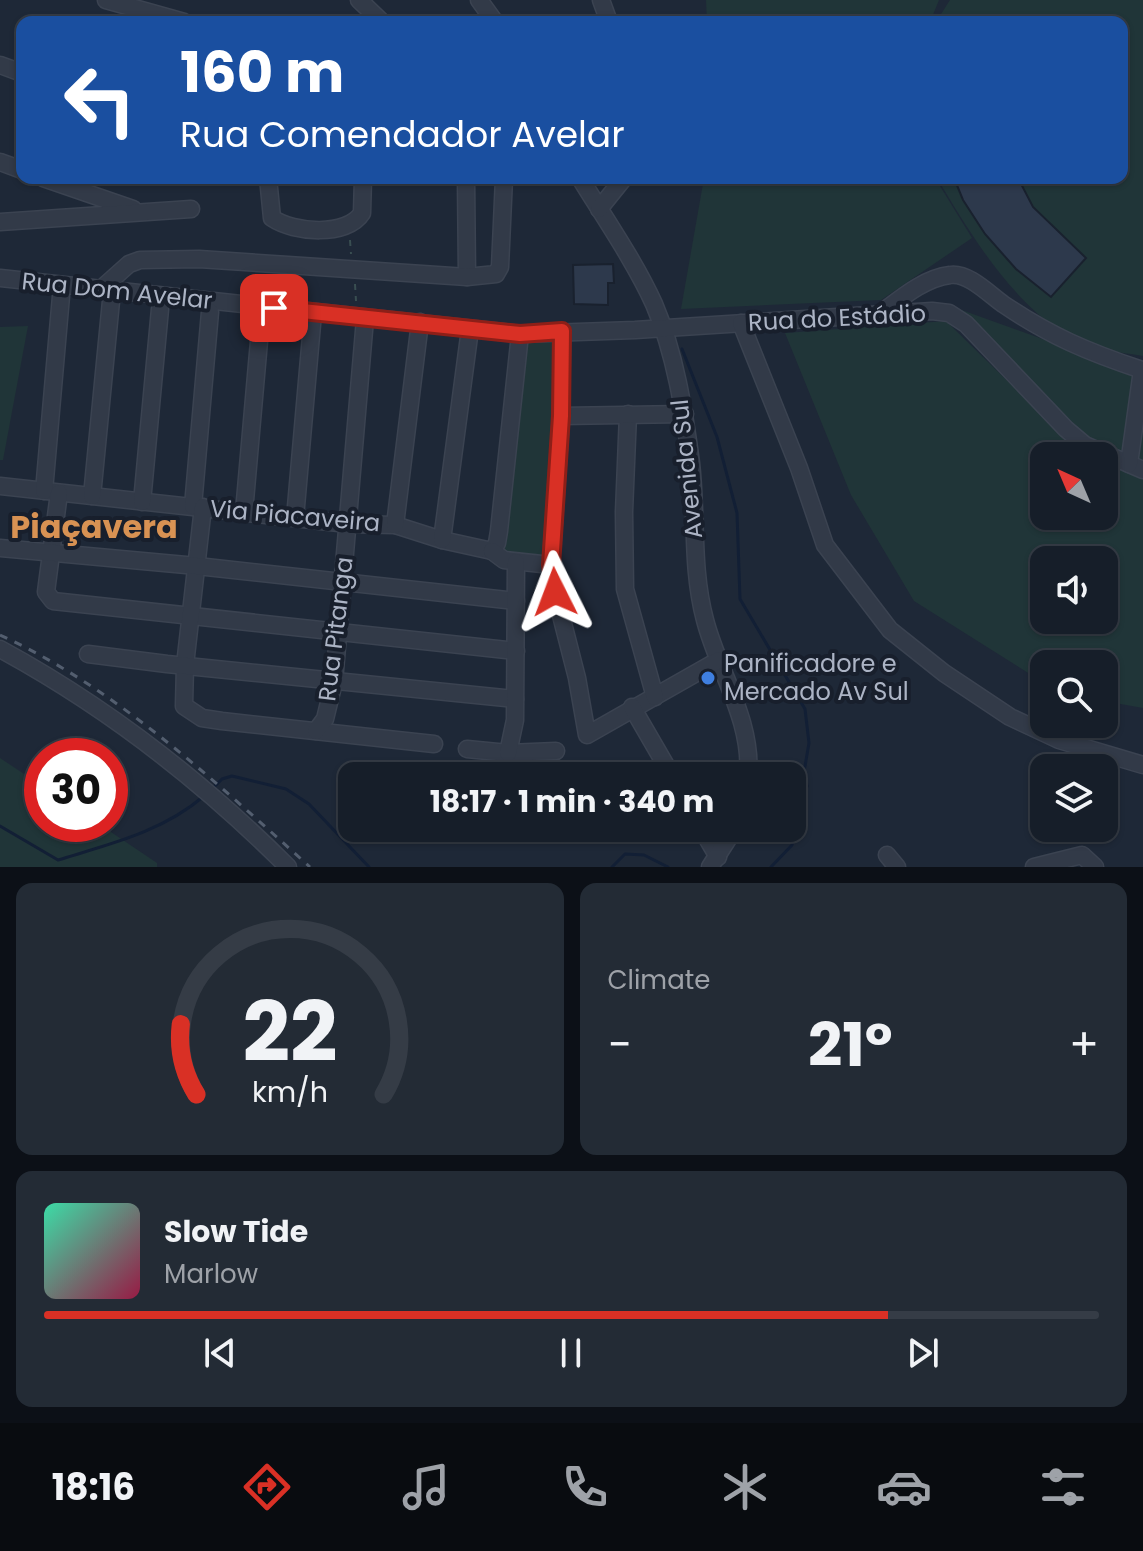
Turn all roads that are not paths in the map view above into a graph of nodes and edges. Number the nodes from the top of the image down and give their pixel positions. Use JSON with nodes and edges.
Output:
{"nodes":[{"id":1,"x":106,"y":0,"type":"edge"},
{"id":2,"x":359,"y":0,"type":"edge"},
{"id":3,"x":163,"y":16,"type":"edge"},
{"id":4,"x":376,"y":16,"type":"edge"},
{"id":5,"x":62,"y":184,"type":"edge"},
{"id":6,"x":269,"y":184,"type":"edge"},
{"id":7,"x":363,"y":184,"type":"edge"},
{"id":8,"x":466,"y":184,"type":"edge"},
{"id":9,"x":504,"y":184,"type":"edge"},
{"id":10,"x":584,"y":184,"type":"edge"},
{"id":11,"x":619,"y":184,"type":"edge"},
{"id":12,"x":72,"y":187,"type":"junction"},
{"id":13,"x":191,"y":209,"type":"dead end"},
{"id":14,"x":599,"y":209,"type":"junction"},
{"id":15,"x":142,"y":212,"type":"junction"},
{"id":16,"x":65,"y":216,"type":"junction"},
{"id":17,"x":0,"y":222,"type":"edge"},
{"id":18,"x":467,"y":277,"type":"junction"},
{"id":19,"x":0,"y":278,"type":"edge"},
{"id":20,"x":106,"y":295,"type":"junction"},
{"id":21,"x":61,"y":296,"type":"dead end"},
{"id":22,"x":262,"y":307,"type":"junction"},
{"id":23,"x":160,"y":309,"type":"dead end"},
{"id":24,"x":210,"y":312,"type":"dead end"},
{"id":25,"x":313,"y":313,"type":"junction"},
{"id":26,"x":880,"y":314,"type":"junction"},
{"id":27,"x":365,"y":319,"type":"junction"},
{"id":28,"x":420,"y":322,"type":"junction"},
{"id":29,"x":741,"y":323,"type":"junction"},
{"id":30,"x":663,"y":327,"type":"junction"},
{"id":31,"x":470,"y":329,"type":"junction"},
{"id":32,"x":562,"y":331,"type":"junction"},
{"id":33,"x":520,"y":334,"type":"junction"},
{"id":34,"x":1142,"y":370,"type":"edge"},
{"id":35,"x":628,"y":414,"type":"junction"},
{"id":36,"x":685,"y":414,"type":"junction"},
{"id":37,"x":561,"y":416,"type":"junction"},
{"id":38,"x":1136,"y":467,"type":"edge"},
{"id":39,"x":0,"y":486,"type":"edge"},
{"id":40,"x":52,"y":492,"type":"junction"},
{"id":41,"x":92,"y":496,"type":"junction"},
{"id":42,"x":142,"y":502,"type":"junction"},
{"id":43,"x":198,"y":507,"type":"junction"},
{"id":44,"x":244,"y":512,"type":"junction"},
{"id":45,"x":295,"y":518,"type":"junction"},
{"id":46,"x":348,"y":524,"type":"junction"},
{"id":47,"x":395,"y":525,"type":"junction"},
{"id":48,"x":442,"y":540,"type":"junction"},
{"id":49,"x":0,"y":548,"type":"edge"},
{"id":50,"x":492,"y":551,"type":"junction"},
{"id":51,"x":51,"y":552,"type":"junction"},
{"id":52,"x":516,"y":562,"type":"junction"},
{"id":53,"x":551,"y":565,"type":"junction"},
{"id":54,"x":197,"y":566,"type":"junction"},
{"id":55,"x":341,"y":582,"type":"junction"},
{"id":56,"x":516,"y":601,"type":"junction"},
{"id":57,"x":191,"y":617,"type":"junction"},
{"id":58,"x":338,"y":633,"type":"junction"},
{"id":59,"x":0,"y":649,"type":"edge"},
{"id":60,"x":516,"y":651,"type":"junction"},
{"id":61,"x":88,"y":654,"type":"dead end"},
{"id":62,"x":719,"y":660,"type":"junction"},
{"id":63,"x":185,"y":665,"type":"junction"},
{"id":64,"x":334,"y":682,"type":"junction"},
{"id":65,"x":655,"y":697,"type":"junction"},
{"id":66,"x":515,"y":699,"type":"junction"},
{"id":67,"x":632,"y":707,"type":"junction"},
{"id":68,"x":316,"y":731,"type":"junction"},
{"id":69,"x":434,"y":744,"type":"dead end"},
{"id":70,"x":467,"y":749,"type":"dead end"},
{"id":71,"x":556,"y":751,"type":"dead end"},
{"id":72,"x":508,"y":753,"type":"junction"},
{"id":73,"x":664,"y":762,"type":"edge"},
{"id":74,"x":749,"y":762,"type":"edge"},
{"id":75,"x":1143,"y":765,"type":"edge"},
{"id":76,"x":706,"y":842,"type":"edge"},
{"id":77,"x":726,"y":842,"type":"edge"},
{"id":78,"x":714,"y":862,"type":"edge"},
{"id":79,"x":288,"y":867,"type":"edge"},
{"id":80,"x":1034,"y":867,"type":"edge"},
{"id":81,"x":1095,"y":867,"type":"edge"}],
"edges":[{"from":1,"to":3,"type":"street"},
{"from":2,"to":4,"type":"street"},
{"from":5,"to":12,"type":"street"},
{"from":6,"to":7,"type":"street"},
{"from":8,"to":18,"type":"street"},
{"from":9,"to":18,"type":"street"},
{"from":10,"to":14,"type":"street","name":"Avenida Sul"},
{"from":11,"to":14,"type":"street"},
{"from":12,"to":15,"type":"street"},
{"from":12,"to":16,"type":"street"},
{"from":13,"to":15,"type":"street"},
{"from":14,"to":30,"type":"street","name":"Avenida Sul"},
{"from":15,"to":16,"type":"street"},
{"from":16,"to":17,"type":"street"},
{"from":18,"to":20,"type":"street"},
{"from":19,"to":20,"type":"street","name":"Rua Dom Avelar"},
{"from":20,"to":22,"type":"street","name":"Rua Dom Avelar"},
{"from":20,"to":41,"type":"street"},
{"from":21,"to":40,"type":"street"},
{"from":22,"to":25,"type":"street","name":"Rua Dom Avelar"},
{"from":22,"to":44,"type":"street"},
{"from":23,"to":42,"type":"street"},
{"from":24,"to":43,"type":"street"},
{"from":25,"to":27,"type":"street","name":"Rua Dom Avelar"},
{"from":25,"to":45,"type":"street"},
{"from":26,"to":29,"type":"street","name":"Rua do Estádio"},
{"from":26,"to":34,"type":"street"},
{"from":26,"to":38,"type":"street","name":"Rua do Estádio"},
{"from":27,"to":28,"type":"street","name":"Rua Dom Avelar"},
{"from":27,"to":46,"type":"street","name":"Rua Pitanga"},
{"from":28,"to":31,"type":"street","name":"Rua Dom Avelar"},
{"from":28,"to":47,"type":"street"},
{"from":29,"to":30,"type":"street","name":"Rua do Estádio"},
{"from":29,"to":75,"type":"street"},
{"from":30,"to":32,"type":"street","name":"Rua do Estádio"},
{"from":30,"to":36,"type":"street","name":"Avenida Sul"},
{"from":31,"to":33,"type":"street","name":"Rua Dom Avelar"},
{"from":31,"to":48,"type":"street"},
{"from":32,"to":33,"type":"street","name":"Rua Dom Avelar"},
{"from":32,"to":37,"type":"street"},
{"from":33,"to":50,"type":"street"},
{"from":34,"to":38,"type":"street"},
{"from":35,"to":36,"type":"street"},
{"from":35,"to":37,"type":"street"},
{"from":35,"to":65,"type":"street"},
{"from":36,"to":62,"type":"street","name":"Avenida Sul"},
{"from":37,"to":53,"type":"street"},
{"from":39,"to":40,"type":"street","name":"Via Piacaveira"},
{"from":40,"to":41,"type":"street","name":"Via Piacaveira"},
{"from":40,"to":51,"type":"street"},
{"from":41,"to":42,"type":"street","name":"Via Piacaveira"},
{"from":42,"to":43,"type":"street","name":"Via Piacaveira"},
{"from":43,"to":44,"type":"street","name":"Via Piacaveira"},
{"from":43,"to":54,"type":"street"},
{"from":44,"to":45,"type":"street","name":"Via Piacaveira"},
{"from":45,"to":46,"type":"street","name":"Via Piacaveira"},
{"from":46,"to":47,"type":"street","name":"Via Piacaveira"},
{"from":46,"to":55,"type":"street","name":"Rua Pitanga"},
{"from":47,"to":48,"type":"street","name":"Via Piacaveira"},
{"from":48,"to":50,"type":"street","name":"Via Piacaveira"},
{"from":49,"to":51,"type":"street"},
{"from":50,"to":52,"type":"street","name":"Via Piacaveira"},
{"from":51,"to":54,"type":"street"},
{"from":51,"to":57,"type":"street"},
{"from":52,"to":53,"type":"street","name":"Via Piacaveira"},
{"from":52,"to":56,"type":"street"},
{"from":53,"to":67,"type":"street"},
{"from":54,"to":55,"type":"street"},
{"from":54,"to":57,"type":"street"},
{"from":55,"to":56,"type":"street"},
{"from":55,"to":58,"type":"street","name":"Rua Pitanga"},
{"from":56,"to":60,"type":"street"},
{"from":57,"to":58,"type":"street"},
{"from":57,"to":63,"type":"street"},
{"from":58,"to":60,"type":"street"},
{"from":58,"to":64,"type":"street","name":"Rua Pitanga"},
{"from":59,"to":79,"type":"street"},
{"from":60,"to":66,"type":"street"},
{"from":61,"to":63,"type":"street"},
{"from":62,"to":65,"type":"street"},
{"from":62,"to":74,"type":"street","name":"Avenida Sul"},
{"from":63,"to":64,"type":"street"},
{"from":63,"to":68,"type":"street"},
{"from":64,"to":66,"type":"street"},
{"from":64,"to":68,"type":"street","name":"Rua Pitanga"},
{"from":65,"to":67,"type":"street"},
{"from":66,"to":72,"type":"street"},
{"from":67,"to":73,"type":"street"},
{"from":68,"to":69,"type":"street"},
{"from":70,"to":72,"type":"street"},
{"from":71,"to":72,"type":"street"},
{"from":76,"to":78,"type":"street"},
{"from":77,"to":78,"type":"street"},
{"from":80,"to":81,"type":"street"}]}
